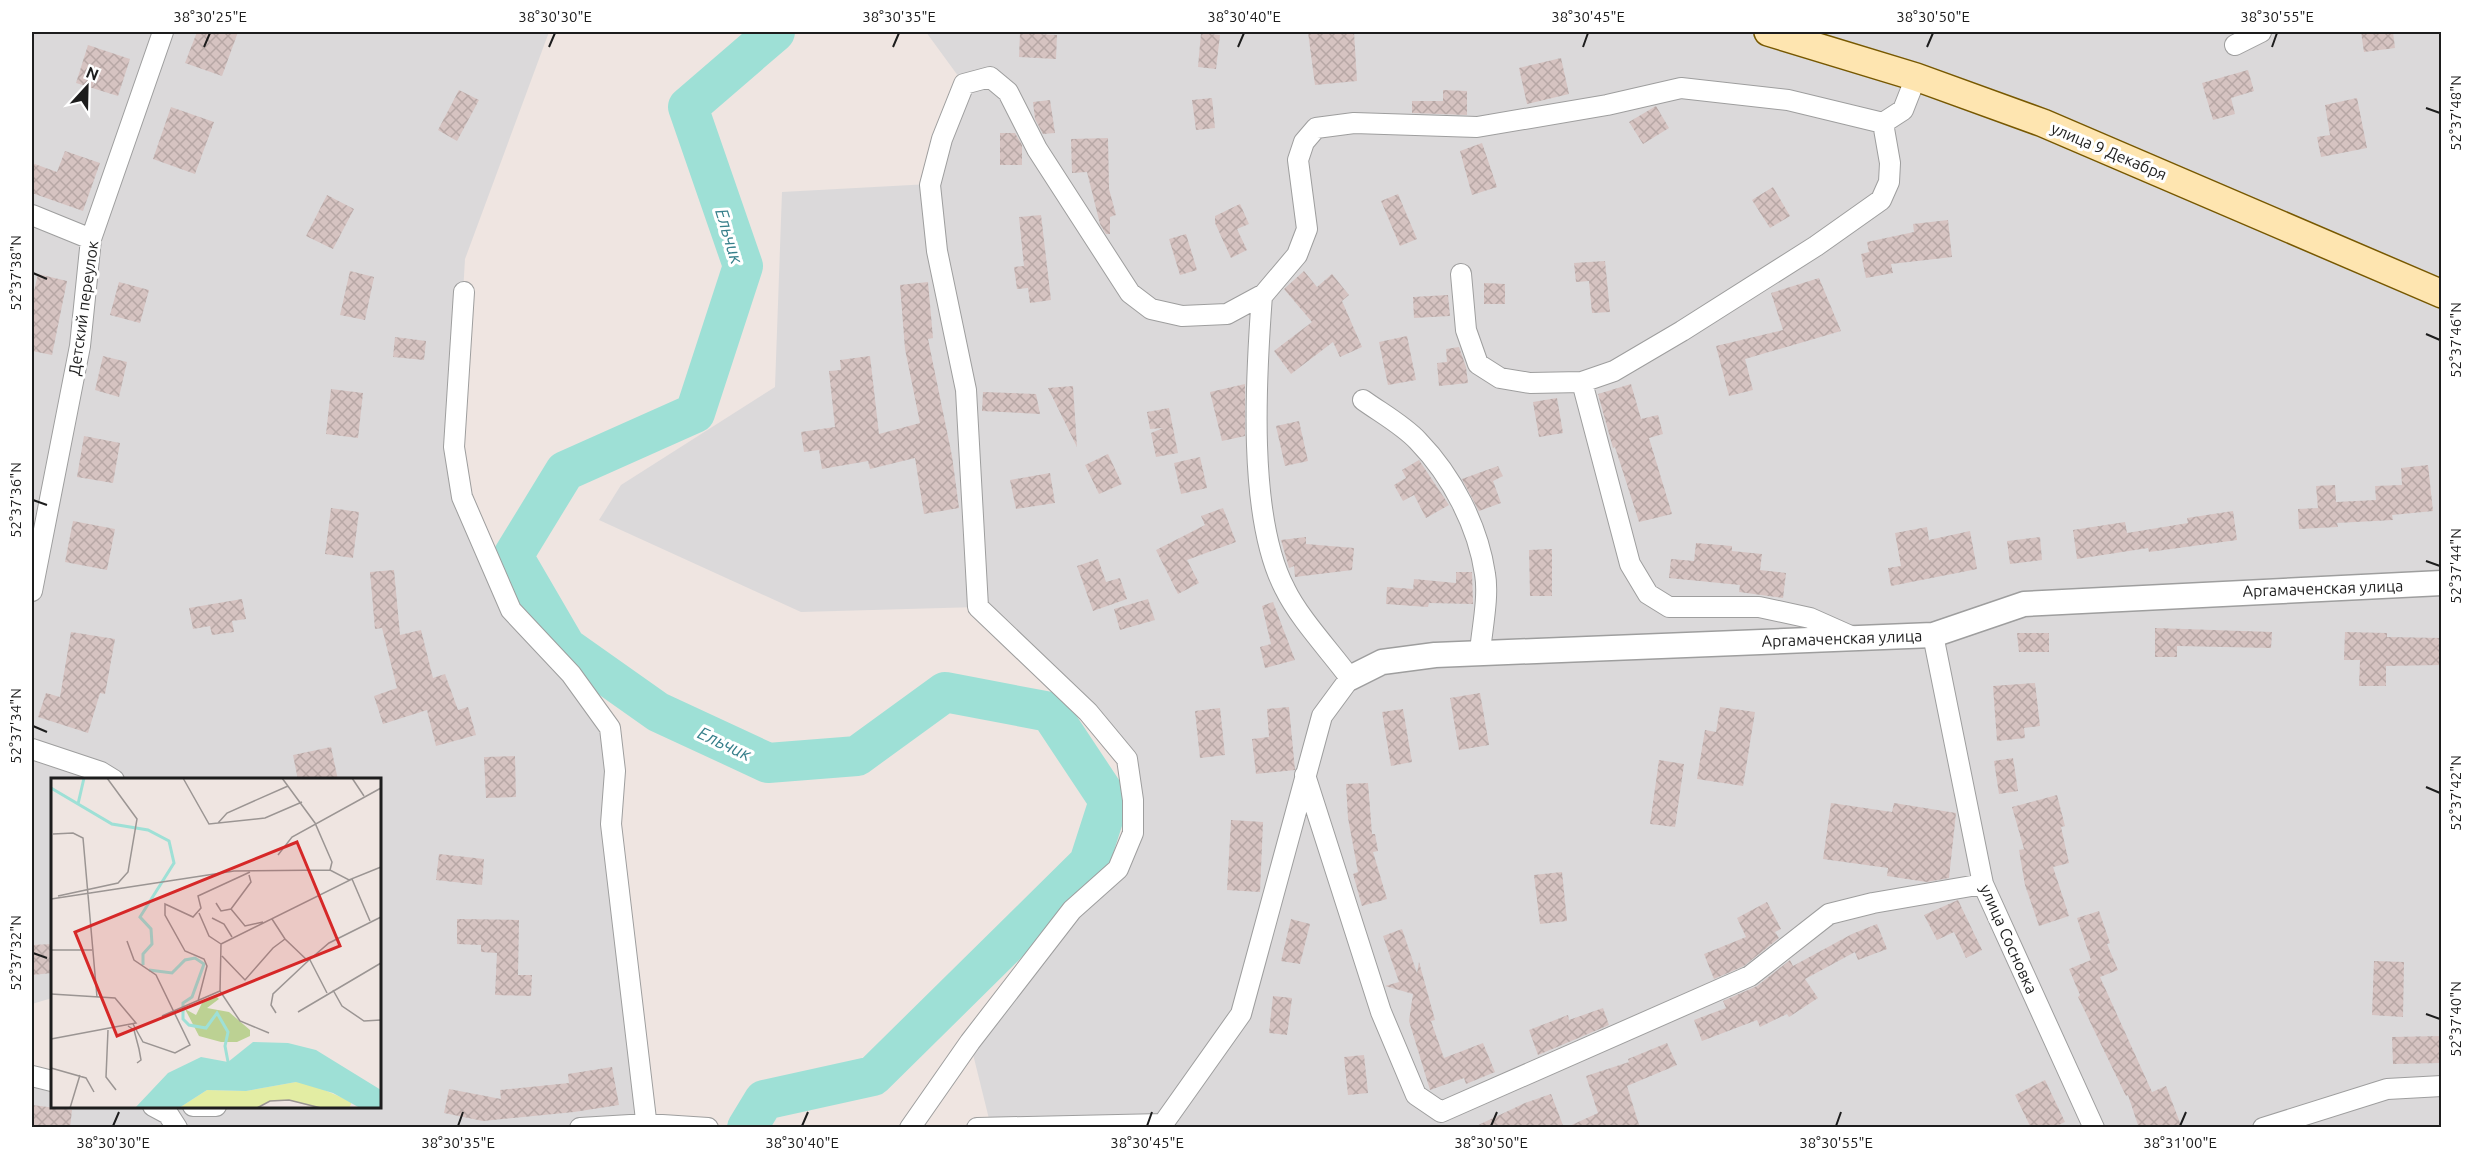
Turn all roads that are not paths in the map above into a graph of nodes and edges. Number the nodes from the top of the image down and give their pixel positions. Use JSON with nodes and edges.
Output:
{"nodes":[{"id":1,"x":163,"y":32,"type":"edge"},
{"id":2,"x":1768,"y":32,"type":"edge"},
{"id":3,"x":2261,"y":32,"type":"edge"},
{"id":4,"x":2235,"y":45,"type":"dead end"},
{"id":5,"x":1916,"y":76,"type":"junction"},
{"id":6,"x":1883,"y":123,"type":"junction"},
{"id":7,"x":32,"y":215,"type":"edge"},
{"id":8,"x":91,"y":239,"type":"junction"},
{"id":9,"x":1461,"y":274,"type":"dead end"},
{"id":10,"x":464,"y":292,"type":"dead end"},
{"id":11,"x":2442,"y":294,"type":"edge"},
{"id":12,"x":1262,"y":295,"type":"junction"},
{"id":13,"x":1582,"y":382,"type":"junction"},
{"id":14,"x":1363,"y":400,"type":"dead end"},
{"id":15,"x":2442,"y":583,"type":"edge"},
{"id":16,"x":32,"y":591,"type":"edge"},
{"id":17,"x":1934,"y":635,"type":"junction"},
{"id":18,"x":1855,"y":638,"type":"junction"},
{"id":19,"x":1480,"y":652,"type":"junction"},
{"id":20,"x":1350,"y":678,"type":"junction"},
{"id":21,"x":32,"y":749,"type":"edge"},
{"id":22,"x":1305,"y":775,"type":"junction"},
{"id":23,"x":111,"y":778,"type":"edge"},
{"id":24,"x":1983,"y":884,"type":"junction"},
{"id":25,"x":32,"y":1076,"type":"edge"},
{"id":26,"x":51,"y":1080,"type":"edge"},
{"id":27,"x":2442,"y":1086,"type":"edge"},
{"id":28,"x":155,"y":1108,"type":"edge"},
{"id":29,"x":647,"y":1126,"type":"edge"},
{"id":30,"x":1163,"y":1126,"type":"edge"},
{"id":31,"x":707,"y":1127,"type":"edge"},
{"id":32,"x":177,"y":1128,"type":"edge"},
{"id":33,"x":580,"y":1128,"type":"edge"},
{"id":34,"x":910,"y":1128,"type":"edge"},
{"id":35,"x":977,"y":1128,"type":"edge"},
{"id":36,"x":2094,"y":1128,"type":"edge"},
{"id":37,"x":2263,"y":1128,"type":"edge"}],
"edges":[{"from":1,"to":8,"type":"street","name":"Детский переулок"},
{"from":2,"to":5,"type":"main road","name":"улица 9 Декабря"},
{"from":3,"to":4,"type":"street"},
{"from":5,"to":6,"type":"street"},
{"from":5,"to":11,"type":"main road","name":"улица 9 Декабря"},
{"from":6,"to":12,"type":"street"},
{"from":6,"to":13,"type":"street"},
{"from":7,"to":8,"type":"street"},
{"from":8,"to":16,"type":"street","name":"Детский переулок"},
{"from":9,"to":13,"type":"street"},
{"from":10,"to":29,"type":"street"},
{"from":12,"to":20,"type":"street"},
{"from":12,"to":34,"type":"street"},
{"from":13,"to":18,"type":"street"},
{"from":14,"to":19,"type":"street"},
{"from":15,"to":17,"type":"street","name":"Аргамаченская улица"},
{"from":17,"to":18,"type":"street","name":"Аргамаченская улица"},
{"from":17,"to":24,"type":"street","name":"улица Сосновка"},
{"from":18,"to":19,"type":"street","name":"Аргамаченская улица"},
{"from":19,"to":20,"type":"street","name":"Аргамаченская улица"},
{"from":20,"to":22,"type":"street"},
{"from":21,"to":23,"type":"street"},
{"from":22,"to":24,"type":"street"},
{"from":22,"to":30,"type":"street"},
{"from":24,"to":36,"type":"street","name":"улица Сосновка"},
{"from":25,"to":26,"type":"street"},
{"from":27,"to":37,"type":"street"},
{"from":28,"to":32,"type":"street"},
{"from":29,"to":31,"type":"street"},
{"from":29,"to":33,"type":"street"},
{"from":30,"to":35,"type":"street"}]}
